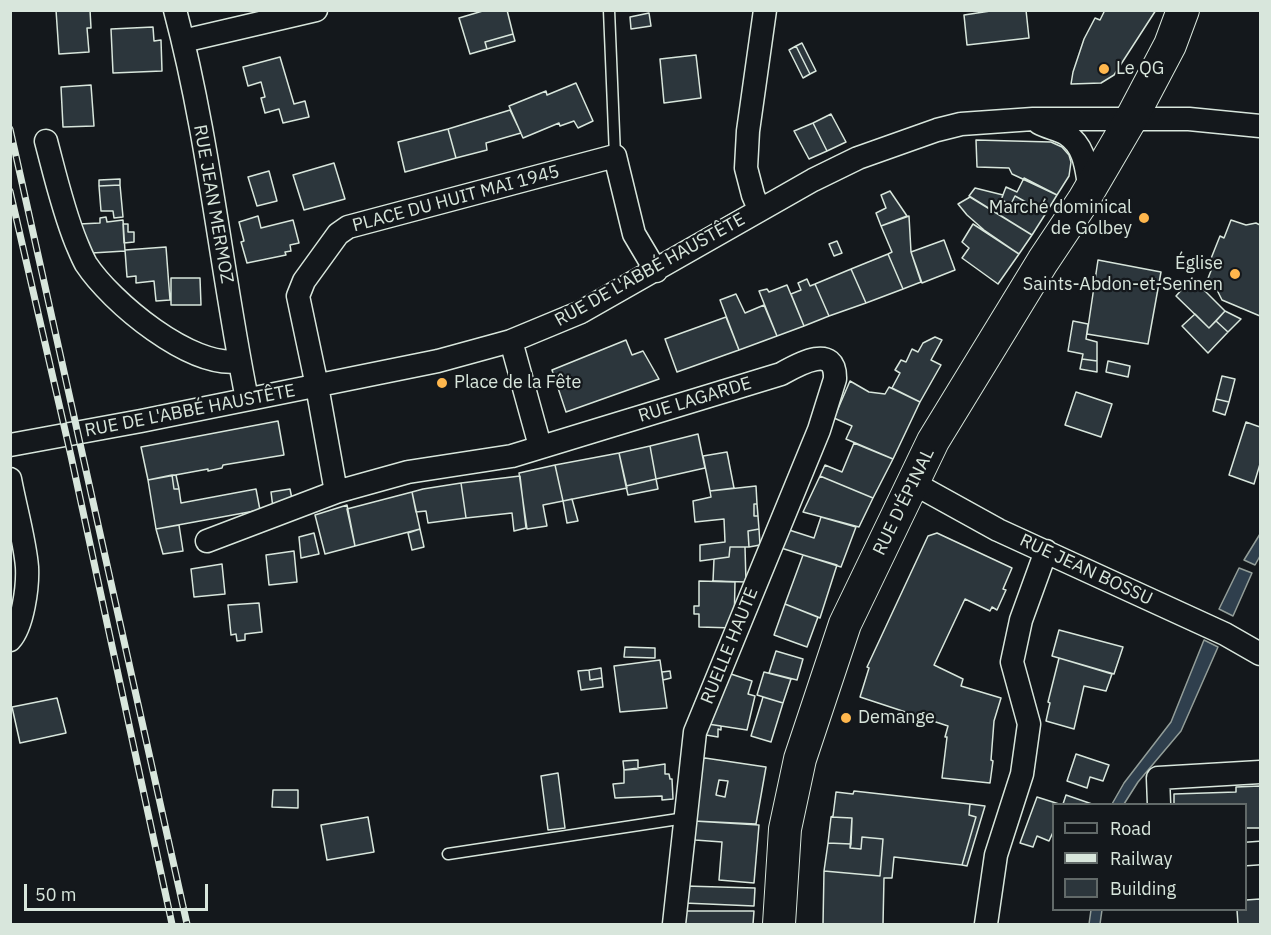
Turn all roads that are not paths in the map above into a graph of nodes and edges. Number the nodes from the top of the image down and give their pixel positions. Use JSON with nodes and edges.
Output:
{"nodes":[{"id":1,"x":175,"y":10,"type":"edge"},
{"id":2,"x":316,"y":10,"type":"edge"},
{"id":3,"x":609,"y":10,"type":"edge"},
{"id":4,"x":765,"y":10,"type":"edge"},
{"id":5,"x":1183,"y":10,"type":"edge"},
{"id":6,"x":183,"y":40,"type":"junction"},
{"id":7,"x":1033,"y":119,"type":"junction"},
{"id":8,"x":1131,"y":119,"type":"junction"},
{"id":9,"x":1260,"y":126,"type":"edge"},
{"id":10,"x":46,"y":141,"type":"dead end"},
{"id":11,"x":615,"y":156,"type":"junction"},
{"id":12,"x":1090,"y":190,"type":"junction"},
{"id":13,"x":759,"y":209,"type":"junction"},
{"id":14,"x":656,"y":271,"type":"junction"},
{"id":15,"x":511,"y":341,"type":"junction"},
{"id":16,"x":239,"y":361,"type":"junction"},
{"id":17,"x":834,"y":379,"type":"joint"},
{"id":18,"x":318,"y":386,"type":"junction"},
{"id":19,"x":247,"y":399,"type":"junction"},
{"id":20,"x":10,"y":445,"type":"edge"},
{"id":21,"x":540,"y":446,"type":"junction"},
{"id":22,"x":10,"y":479,"type":"edge"},
{"id":23,"x":913,"y":483,"type":"junction"},
{"id":24,"x":336,"y":492,"type":"junction"},
{"id":25,"x":15,"y":530,"type":"edge"},
{"id":26,"x":207,"y":541,"type":"dead end"},
{"id":27,"x":1046,"y":551,"type":"junction"},
{"id":28,"x":10,"y":640,"type":"edge"},
{"id":29,"x":1260,"y":654,"type":"edge"},
{"id":30,"x":1260,"y":772,"type":"edge"},
{"id":31,"x":1159,"y":803,"type":"edge"},
{"id":32,"x":685,"y":818,"type":"junction"},
{"id":33,"x":448,"y":854,"type":"dead end"},
{"id":34,"x":674,"y":924,"type":"edge"},
{"id":35,"x":779,"y":924,"type":"edge"},
{"id":36,"x":986,"y":924,"type":"edge"}],
"edges":[{"from":1,"to":6,"type":"street","name":"RUE JEAN MERMOZ"},
{"from":2,"to":6,"type":"street"},
{"from":3,"to":11,"type":"lane"},
{"from":4,"to":13,"type":"street"},
{"from":5,"to":8,"type":"main road","name":"RUE D'ÉPINAL"},
{"from":6,"to":16,"type":"street","name":"RUE JEAN MERMOZ"},
{"from":7,"to":8,"type":"street","name":"RUE DE L'ABBÉ HAUSTÊTE"},
{"from":7,"to":12,"type":"street","name":"RUE DE L'ABBÉ HAUSTÊTE"},
{"from":7,"to":13,"type":"street","name":"RUE DE L'ABBÉ HAUSTÊTE"},
{"from":8,"to":9,"type":"street","name":"RUE DE L'ABBÉ HAUSTÊTE"},
{"from":8,"to":12,"type":"main road","name":"RUE D'ÉPINAL"},
{"from":10,"to":16,"type":"street"},
{"from":11,"to":14,"type":"street"},
{"from":11,"to":18,"type":"street","name":"PLACE DU HUIT MAI 1945"},
{"from":12,"to":23,"type":"main road","name":"RUE D'ÉPINAL"},
{"from":13,"to":14,"type":"street","name":"RUE DE L'ABBÉ HAUSTÊTE"},
{"from":14,"to":15,"type":"street","name":"RUE DE L'ABBÉ HAUSTÊTE"},
{"from":15,"to":18,"type":"street","name":"RUE DE L'ABBÉ HAUSTÊTE"},
{"from":15,"to":21,"type":"street"},
{"from":16,"to":19,"type":"street","name":"RUE JEAN MERMOZ"},
{"from":17,"to":21,"type":"street","name":"RUE LAGARDE"},
{"from":17,"to":32,"type":"street","name":"RUELLE HAUTE"},
{"from":18,"to":19,"type":"street","name":"RUE DE L'ABBÉ HAUSTÊTE"},
{"from":18,"to":24,"type":"street"},
{"from":19,"to":20,"type":"street","name":"RUE DE L'ABBÉ HAUSTÊTE"},
{"from":21,"to":24,"type":"street","name":"RUE LAGARDE"},
{"from":22,"to":25,"type":"street"},
{"from":23,"to":27,"type":"street","name":"RUE JEAN BOSSU"},
{"from":23,"to":35,"type":"main road","name":"RUE D'ÉPINAL"},
{"from":24,"to":26,"type":"street","name":"RUE LAGARDE"},
{"from":25,"to":28,"type":"street"},
{"from":27,"to":29,"type":"street","name":"RUE JEAN BOSSU"},
{"from":27,"to":36,"type":"street"},
{"from":30,"to":31,"type":"street"},
{"from":32,"to":33,"type":"lane"},
{"from":32,"to":34,"type":"street","name":"RUELLE HAUTE"}]}
